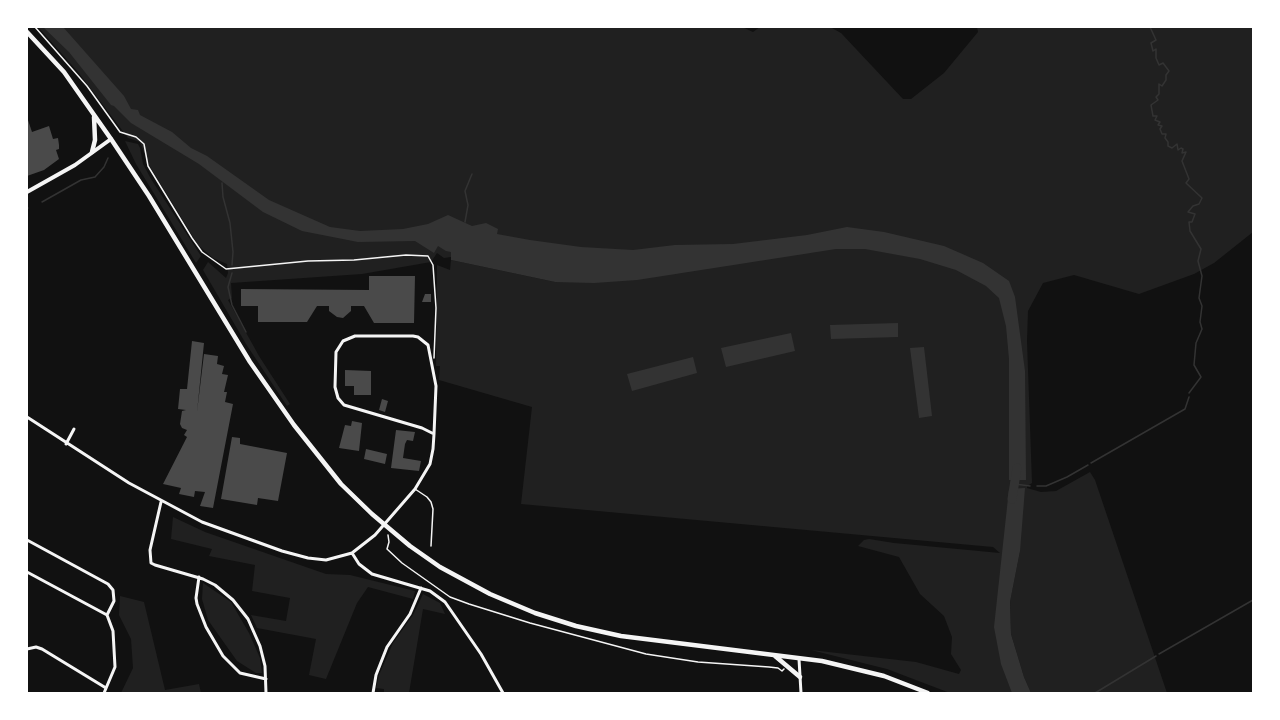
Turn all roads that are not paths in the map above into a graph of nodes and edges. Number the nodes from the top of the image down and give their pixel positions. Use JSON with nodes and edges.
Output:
{"nodes":[{"id":1,"x":27,"y":32,"type":"edge"},
{"id":2,"x":94,"y":115,"type":"junction"},
{"id":3,"x":111,"y":139,"type":"junction"},
{"id":4,"x":92,"y":152,"type":"junction"},
{"id":5,"x":27,"y":192,"type":"edge"},
{"id":6,"x":27,"y":417,"type":"edge"},
{"id":7,"x":74,"y":429,"type":"dead end"},
{"id":8,"x":434,"y":435,"type":"junction"},
{"id":9,"x":66,"y":444,"type":"junction"},
{"id":10,"x":416,"y":489,"type":"junction"},
{"id":11,"x":161,"y":502,"type":"junction"},
{"id":12,"x":384,"y":525,"type":"junction"},
{"id":13,"x":27,"y":540,"type":"edge"},
{"id":14,"x":432,"y":546,"type":"dead end"},
{"id":15,"x":352,"y":553,"type":"junction"},
{"id":16,"x":27,"y":573,"type":"edge"},
{"id":17,"x":200,"y":577,"type":"junction"},
{"id":18,"x":421,"y":588,"type":"junction"},
{"id":19,"x":108,"y":615,"type":"junction"},
{"id":20,"x":27,"y":649,"type":"edge"},
{"id":21,"x":773,"y":654,"type":"junction"},
{"id":22,"x":799,"y":657,"type":"junction"},
{"id":23,"x":800,"y":677,"type":"junction"},
{"id":24,"x":266,"y":679,"type":"junction"},
{"id":25,"x":106,"y":688,"type":"junction"},
{"id":26,"x":104,"y":693,"type":"edge"},
{"id":27,"x":266,"y":693,"type":"edge"},
{"id":28,"x":373,"y":693,"type":"edge"},
{"id":29,"x":502,"y":693,"type":"edge"},
{"id":30,"x":801,"y":693,"type":"edge"},
{"id":31,"x":928,"y":693,"type":"edge"}],
"edges":[{"from":1,"to":2,"type":"main road"},
{"from":2,"to":3,"type":"main road"},
{"from":2,"to":4,"type":"main road"},
{"from":3,"to":4,"type":"street"},
{"from":3,"to":12,"type":"main road"},
{"from":4,"to":5,"type":"street"},
{"from":6,"to":9,"type":"street"},
{"from":7,"to":9,"type":"street"},
{"from":8,"to":8,"type":"street"},
{"from":8,"to":10,"type":"street"},
{"from":9,"to":11,"type":"street"},
{"from":10,"to":12,"type":"street"},
{"from":10,"to":14,"type":"lane"},
{"from":11,"to":15,"type":"street"},
{"from":11,"to":17,"type":"street"},
{"from":12,"to":15,"type":"street"},
{"from":12,"to":21,"type":"main road"},
{"from":13,"to":19,"type":"street"},
{"from":15,"to":18,"type":"street"},
{"from":16,"to":19,"type":"street"},
{"from":17,"to":24,"type":"street"},
{"from":17,"to":24,"type":"street"},
{"from":18,"to":28,"type":"street"},
{"from":18,"to":29,"type":"street"},
{"from":19,"to":25,"type":"street"},
{"from":20,"to":25,"type":"street"},
{"from":21,"to":22,"type":"main road"},
{"from":21,"to":23,"type":"main road"},
{"from":22,"to":23,"type":"street"},
{"from":22,"to":31,"type":"main road"},
{"from":23,"to":30,"type":"street"},
{"from":24,"to":27,"type":"street"},
{"from":25,"to":26,"type":"street"}]}
